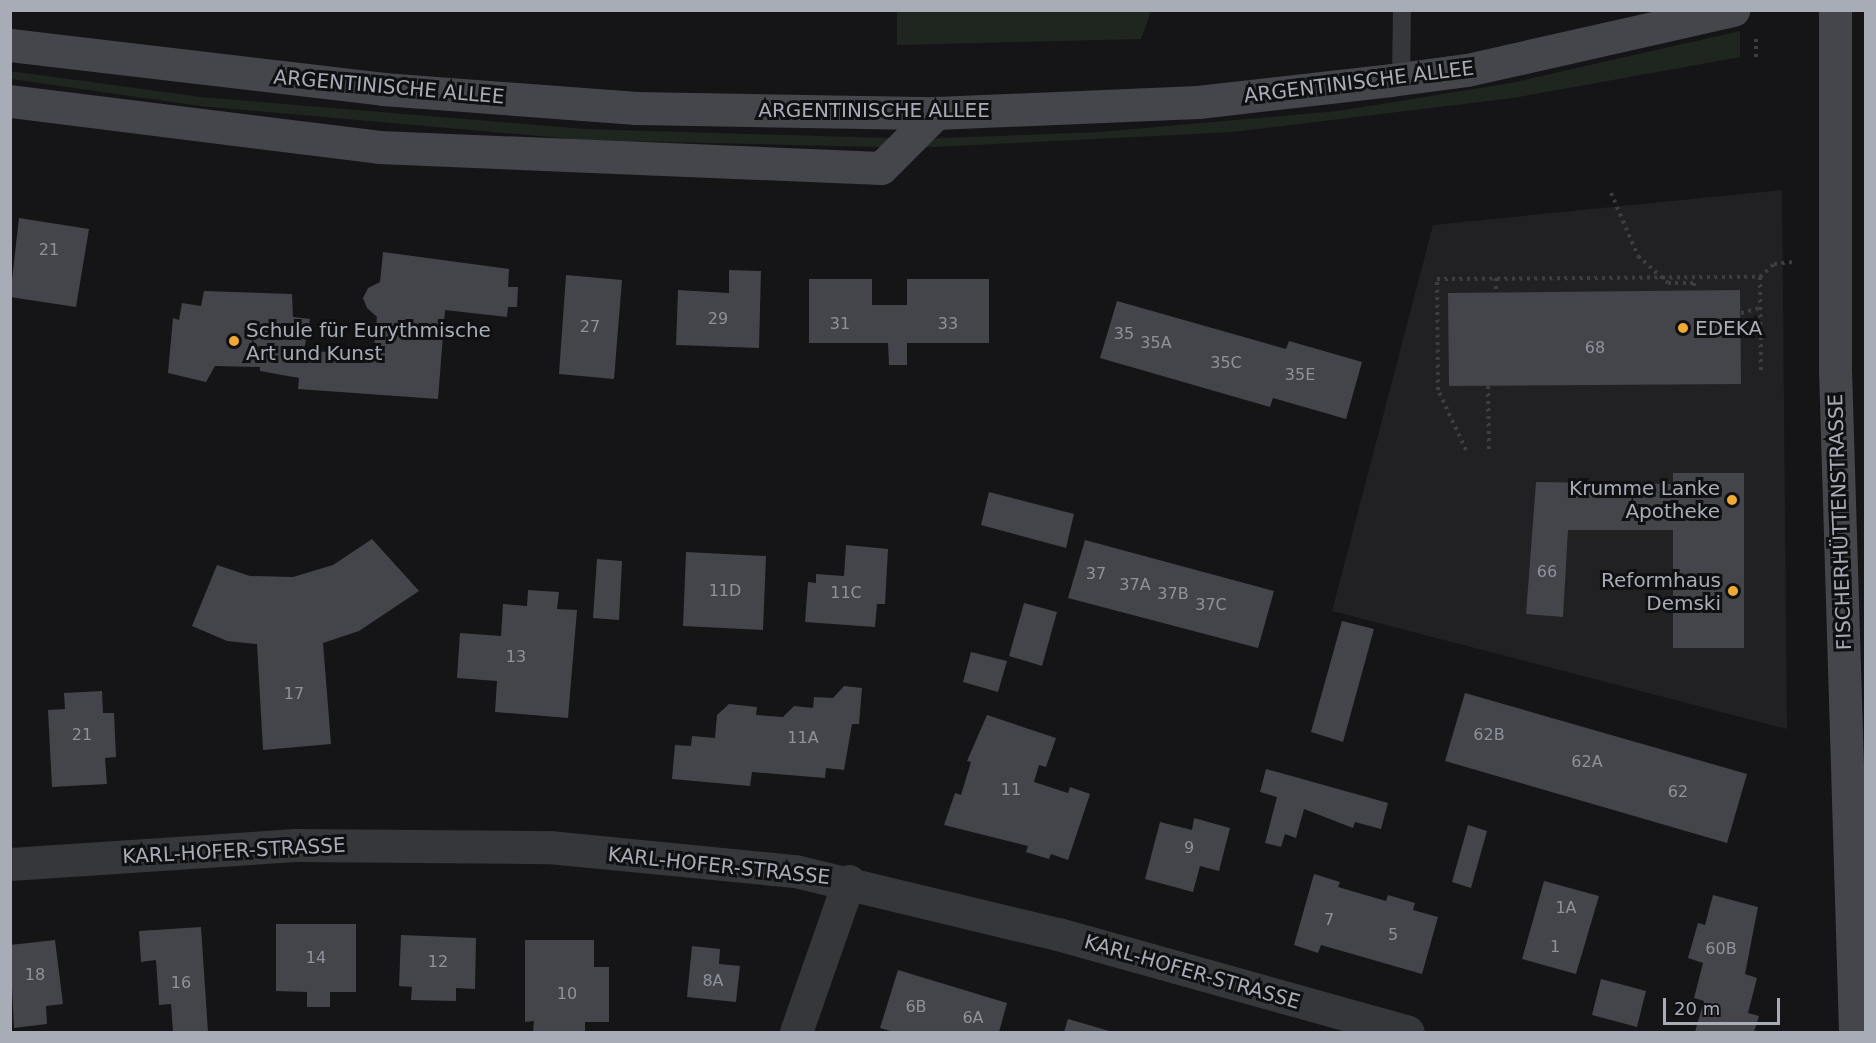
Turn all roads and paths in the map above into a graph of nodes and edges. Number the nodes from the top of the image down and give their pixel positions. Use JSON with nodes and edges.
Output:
{"nodes":[{"id":1,"x":1402,"y":10,"type":"edge"},
{"id":2,"x":1834,"y":10,"type":"edge"},
{"id":3,"x":1744,"y":21,"type":"edge"},
{"id":4,"x":10,"y":45,"type":"edge"},
{"id":5,"x":1756,"y":57,"type":"dead end"},
{"id":6,"x":1401,"y":79,"type":"junction"},
{"id":7,"x":10,"y":101,"type":"edge"},
{"id":8,"x":936,"y":113,"type":"junction"},
{"id":9,"x":1611,"y":193,"type":"dead end"},
{"id":10,"x":1792,"y":262,"type":"dead end"},
{"id":11,"x":1664,"y":277,"type":"junction"},
{"id":12,"x":1760,"y":277,"type":"junction"},
{"id":13,"x":1496,"y":279,"type":"junction"},
{"id":14,"x":1695,"y":291,"type":"dead end"},
{"id":15,"x":1496,"y":292,"type":"dead end"},
{"id":16,"x":1760,"y":308,"type":"junction"},
{"id":17,"x":1741,"y":313,"type":"dead end"},
{"id":18,"x":1761,"y":374,"type":"dead end"},
{"id":19,"x":1488,"y":386,"type":"dead end"},
{"id":20,"x":1489,"y":449,"type":"dead end"},
{"id":21,"x":1466,"y":450,"type":"dead end"},
{"id":22,"x":10,"y":864,"type":"edge"},
{"id":23,"x":849,"y":881,"type":"junction"},
{"id":24,"x":796,"y":1032,"type":"edge"},
{"id":25,"x":1408,"y":1032,"type":"edge"},
{"id":26,"x":1855,"y":1032,"type":"edge"}],
"edges":[{"from":1,"to":6,"type":"lane"},
{"from":2,"to":26,"type":"main road","name":"FISCHERHÜTTENSTRASSE"},
{"from":3,"to":5,"type":"path"},
{"from":3,"to":6,"type":"main road","name":"ARGENTINISCHE ALLEE"},
{"from":4,"to":8,"type":"main road","name":"ARGENTINISCHE ALLEE"},
{"from":6,"to":8,"type":"main road","name":"ARGENTINISCHE ALLEE"},
{"from":7,"to":8,"type":"main road"},
{"from":9,"to":11,"type":"path"},
{"from":10,"to":12,"type":"path"},
{"from":11,"to":12,"type":"path"},
{"from":11,"to":13,"type":"path"},
{"from":11,"to":14,"type":"path"},
{"from":12,"to":16,"type":"path"},
{"from":13,"to":15,"type":"path"},
{"from":13,"to":21,"type":"path"},
{"from":16,"to":17,"type":"path"},
{"from":16,"to":18,"type":"path"},
{"from":19,"to":20,"type":"path"},
{"from":22,"to":23,"type":"street","name":"KARL-HOFER-STRASSE"},
{"from":23,"to":24,"type":"street"},
{"from":23,"to":25,"type":"street","name":"KARL-HOFER-STRASSE"}]}
